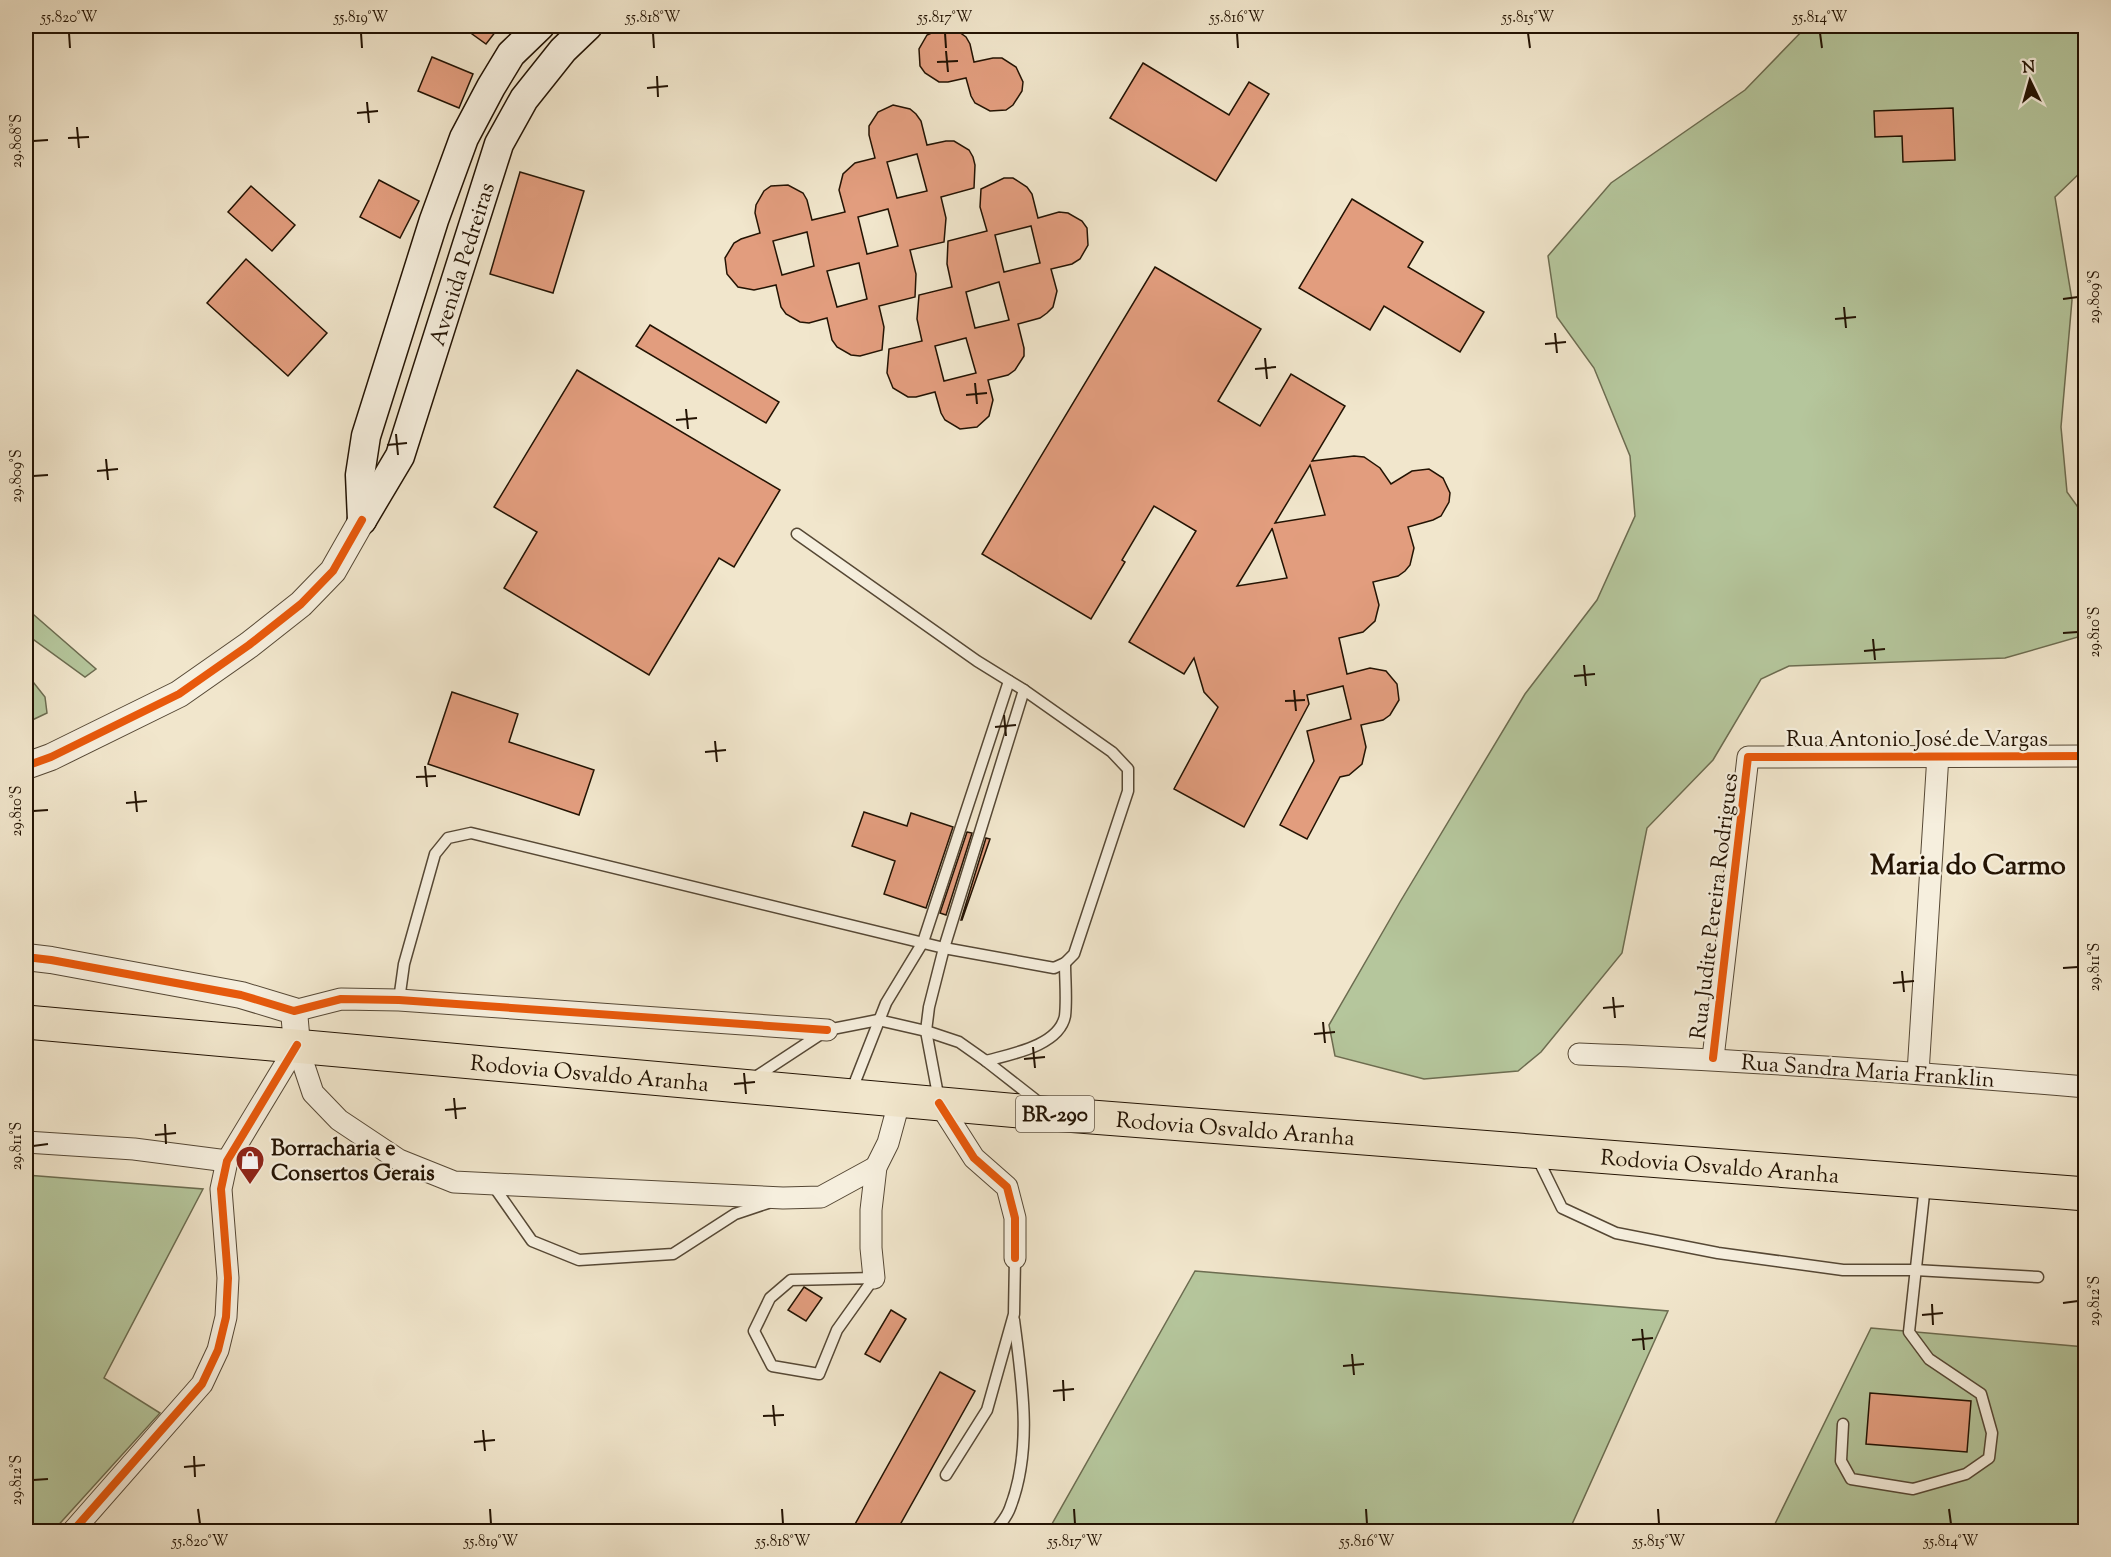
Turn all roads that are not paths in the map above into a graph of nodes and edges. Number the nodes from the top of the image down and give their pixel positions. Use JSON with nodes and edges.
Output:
{"nodes":[{"id":1,"x":540,"y":26,"type":"edge"},
{"id":2,"x":588,"y":26,"type":"edge"},
{"id":3,"x":491,"y":87,"type":"junction"},
{"id":4,"x":524,"y":99,"type":"junction"},
{"id":5,"x":393,"y":351,"type":"junction"},
{"id":6,"x":430,"y":360,"type":"junction"},
{"id":7,"x":362,"y":520,"type":"junction"},
{"id":8,"x":797,"y":534,"type":"dead end"},
{"id":9,"x":1009,"y":681,"type":"junction"},
{"id":10,"x":1024,"y":690,"type":"junction"},
{"id":11,"x":1938,"y":755,"type":"junction"},
{"id":12,"x":2085,"y":756,"type":"edge"},
{"id":13,"x":1748,"y":757,"type":"joint"},
{"id":14,"x":26,"y":766,"type":"edge"},
{"id":15,"x":923,"y":942,"type":"junction"},
{"id":16,"x":944,"y":948,"type":"junction"},
{"id":17,"x":26,"y":957,"type":"edge"},
{"id":18,"x":1065,"y":963,"type":"junction"},
{"id":19,"x":399,"y":1000,"type":"junction"},
{"id":20,"x":294,"y":1011,"type":"junction"},
{"id":21,"x":878,"y":1020,"type":"junction"},
{"id":22,"x":26,"y":1022,"type":"edge"},
{"id":23,"x":827,"y":1030,"type":"junction"},
{"id":24,"x":926,"y":1031,"type":"junction"},
{"id":25,"x":297,"y":1045,"type":"junction"},
{"id":26,"x":1579,"y":1054,"type":"dead end"},
{"id":27,"x":1713,"y":1059,"type":"junction"},
{"id":28,"x":987,"y":1061,"type":"junction"},
{"id":29,"x":1918,"y":1073,"type":"junction"},
{"id":30,"x":744,"y":1085,"type":"junction"},
{"id":31,"x":2085,"y":1088,"type":"edge"},
{"id":32,"x":850,"y":1095,"type":"junction"},
{"id":33,"x":900,"y":1100,"type":"junction"},
{"id":34,"x":939,"y":1103,"type":"junction"},
{"id":35,"x":1053,"y":1113,"type":"junction"},
{"id":36,"x":26,"y":1142,"type":"edge"},
{"id":37,"x":1535,"y":1151,"type":"junction"},
{"id":38,"x":227,"y":1161,"type":"junction"},
{"id":39,"x":876,"y":1167,"type":"junction"},
{"id":40,"x":1925,"y":1182,"type":"junction"},
{"id":41,"x":492,"y":1184,"type":"junction"},
{"id":42,"x":2085,"y":1194,"type":"edge"},
{"id":43,"x":783,"y":1198,"type":"junction"},
{"id":44,"x":1015,"y":1258,"type":"joint"},
{"id":45,"x":1915,"y":1270,"type":"junction"},
{"id":46,"x":2038,"y":1277,"type":"dead end"},
{"id":47,"x":874,"y":1278,"type":"junction"},
{"id":48,"x":1014,"y":1314,"type":"junction"},
{"id":49,"x":1843,"y":1424,"type":"dead end"},
{"id":50,"x":946,"y":1475,"type":"dead end"},
{"id":51,"x":72,"y":1532,"type":"edge"},
{"id":52,"x":995,"y":1532,"type":"edge"}],
"edges":[{"from":1,"to":3,"type":"main road","name":"Avenida Pedreiras"},
{"from":2,"to":4,"type":"main road","name":"Avenida Pedreiras"},
{"from":3,"to":4,"type":"main road"},
{"from":3,"to":5,"type":"main road","name":"Avenida Pedreiras"},
{"from":4,"to":6,"type":"main road","name":"Avenida Pedreiras"},
{"from":5,"to":6,"type":"main road"},
{"from":5,"to":7,"type":"main road","name":"Avenida Pedreiras"},
{"from":6,"to":7,"type":"main road","name":"Avenida Pedreiras"},
{"from":7,"to":14,"type":"street","name":"Avenida Pedreiras"},
{"from":8,"to":9,"type":"lane"},
{"from":9,"to":10,"type":"lane"},
{"from":9,"to":15,"type":"lane"},
{"from":10,"to":16,"type":"lane"},
{"from":10,"to":18,"type":"lane"},
{"from":11,"to":12,"type":"street","name":"Rua Antonio José de Vargas"},
{"from":11,"to":13,"type":"street","name":"Rua Antonio José de Vargas"},
{"from":11,"to":29,"type":"street"},
{"from":13,"to":27,"type":"street","name":"Rua Judite Pereira Rodrigues"},
{"from":15,"to":16,"type":"lane"},
{"from":15,"to":19,"type":"lane"},
{"from":15,"to":21,"type":"lane"},
{"from":16,"to":18,"type":"lane"},
{"from":16,"to":24,"type":"lane"},
{"from":17,"to":20,"type":"street"},
{"from":18,"to":28,"type":"lane"},
{"from":19,"to":20,"type":"street"},
{"from":19,"to":23,"type":"street"},
{"from":20,"to":25,"type":"street"},
{"from":21,"to":23,"type":"lane"},
{"from":21,"to":24,"type":"lane"},
{"from":21,"to":32,"type":"lane"},
{"from":22,"to":25,"type":"highway","name":"Rodovia Osvaldo Aranha","number":"BR-290"},
{"from":23,"to":30,"type":"lane"},
{"from":24,"to":28,"type":"lane"},
{"from":24,"to":34,"type":"lane"},
{"from":25,"to":30,"type":"highway","name":"Rodovia Osvaldo Aranha","number":"BR-290"},
{"from":25,"to":38,"type":"street"},
{"from":25,"to":41,"type":"street"},
{"from":26,"to":27,"type":"street","name":"Rua Sandra Maria Franklin"},
{"from":27,"to":29,"type":"street","name":"Rua Sandra Maria Franklin"},
{"from":28,"to":35,"type":"lane"},
{"from":29,"to":31,"type":"street","name":"Rua Sandra Maria Franklin"},
{"from":30,"to":32,"type":"highway","name":"Rodovia Osvaldo Aranha","number":"BR-290"},
{"from":32,"to":33,"type":"highway","name":"Rodovia Osvaldo Aranha","number":"BR-290"},
{"from":33,"to":34,"type":"highway","name":"Rodovia Osvaldo Aranha","number":"BR-290"},
{"from":33,"to":39,"type":"street"},
{"from":34,"to":35,"type":"highway","name":"Rodovia Osvaldo Aranha","number":"BR-290"},
{"from":34,"to":44,"type":"street"},
{"from":35,"to":37,"type":"highway","name":"Rodovia Osvaldo Aranha","number":"BR-290"},
{"from":36,"to":38,"type":"street"},
{"from":37,"to":40,"type":"highway","name":"Rodovia Osvaldo Aranha","number":"BR-290"},
{"from":37,"to":45,"type":"lane"},
{"from":38,"to":51,"type":"street"},
{"from":39,"to":43,"type":"street"},
{"from":39,"to":47,"type":"street"},
{"from":40,"to":42,"type":"highway","name":"Rodovia Osvaldo Aranha","number":"BR-290"},
{"from":40,"to":45,"type":"lane"},
{"from":41,"to":43,"type":"street"},
{"from":41,"to":43,"type":"lane"},
{"from":44,"to":48,"type":"lane"},
{"from":45,"to":46,"type":"lane"},
{"from":45,"to":49,"type":"lane"},
{"from":47,"to":47,"type":"lane"},
{"from":48,"to":50,"type":"lane"},
{"from":48,"to":52,"type":"lane"}]}
